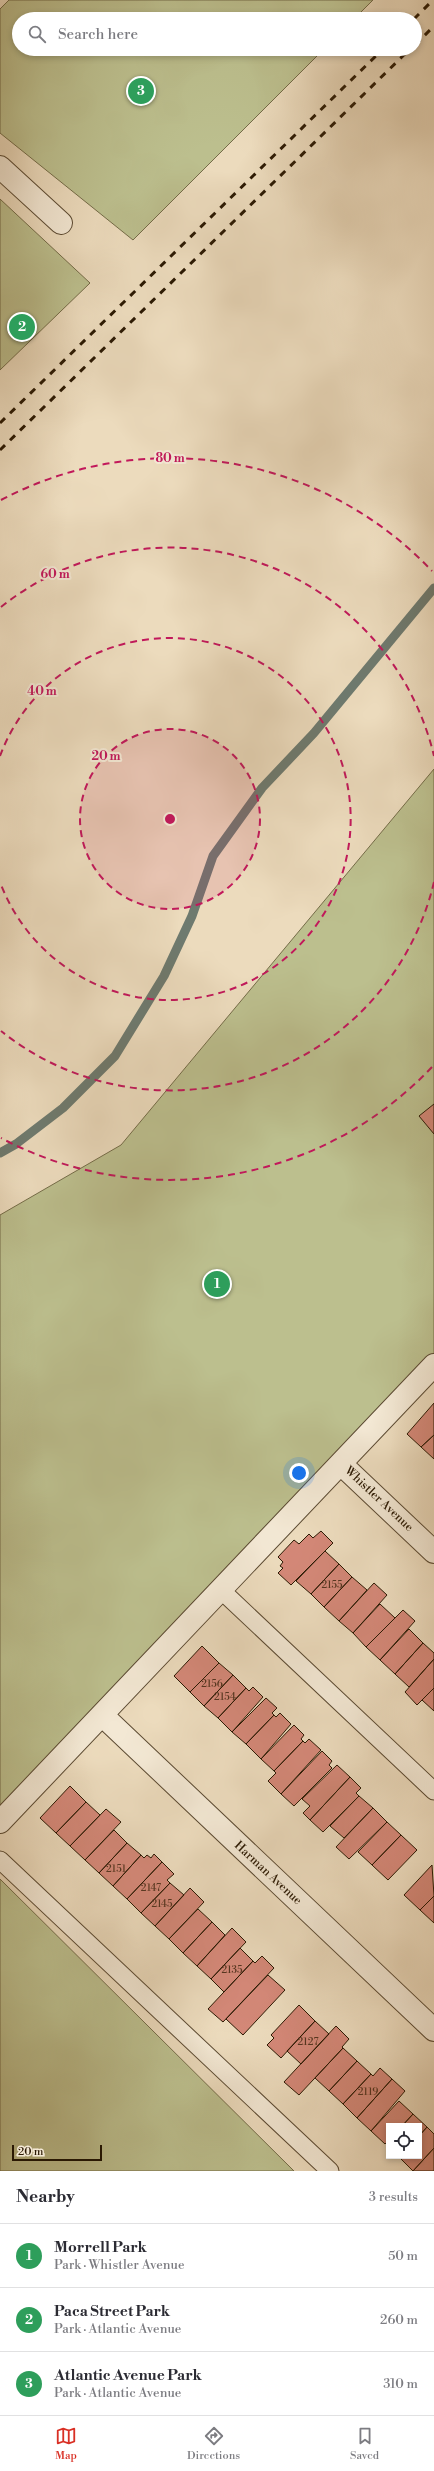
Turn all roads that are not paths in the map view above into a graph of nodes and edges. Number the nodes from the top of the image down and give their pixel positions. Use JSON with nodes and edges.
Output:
{"nodes":[{"id":1,"x":0,"y":167,"type":"edge"},
{"id":2,"x":61,"y":222,"type":"dead end"},
{"id":3,"x":434,"y":1366,"type":"edge"},
{"id":4,"x":341,"y":1464,"type":"junction"},
{"id":5,"x":434,"y":1552,"type":"edge"},
{"id":6,"x":221,"y":1590,"type":"junction"},
{"id":7,"x":102,"y":1715,"type":"junction"},
{"id":8,"x":434,"y":1791,"type":"edge"},
{"id":9,"x":0,"y":1822,"type":"edge"},
{"id":10,"x":0,"y":1860,"type":"edge"},
{"id":11,"x":434,"y":2030,"type":"edge"},
{"id":12,"x":330,"y":2171,"type":"edge"}],
"edges":[{"from":1,"to":2,"type":"street"},
{"from":3,"to":4,"type":"street"},
{"from":4,"to":5,"type":"street","name":"Whistler Avenue"},
{"from":4,"to":6,"type":"street"},
{"from":6,"to":7,"type":"street"},
{"from":6,"to":8,"type":"lane"},
{"from":7,"to":9,"type":"street"},
{"from":7,"to":11,"type":"street","name":"Harman Avenue"},
{"from":10,"to":12,"type":"lane"}]}
